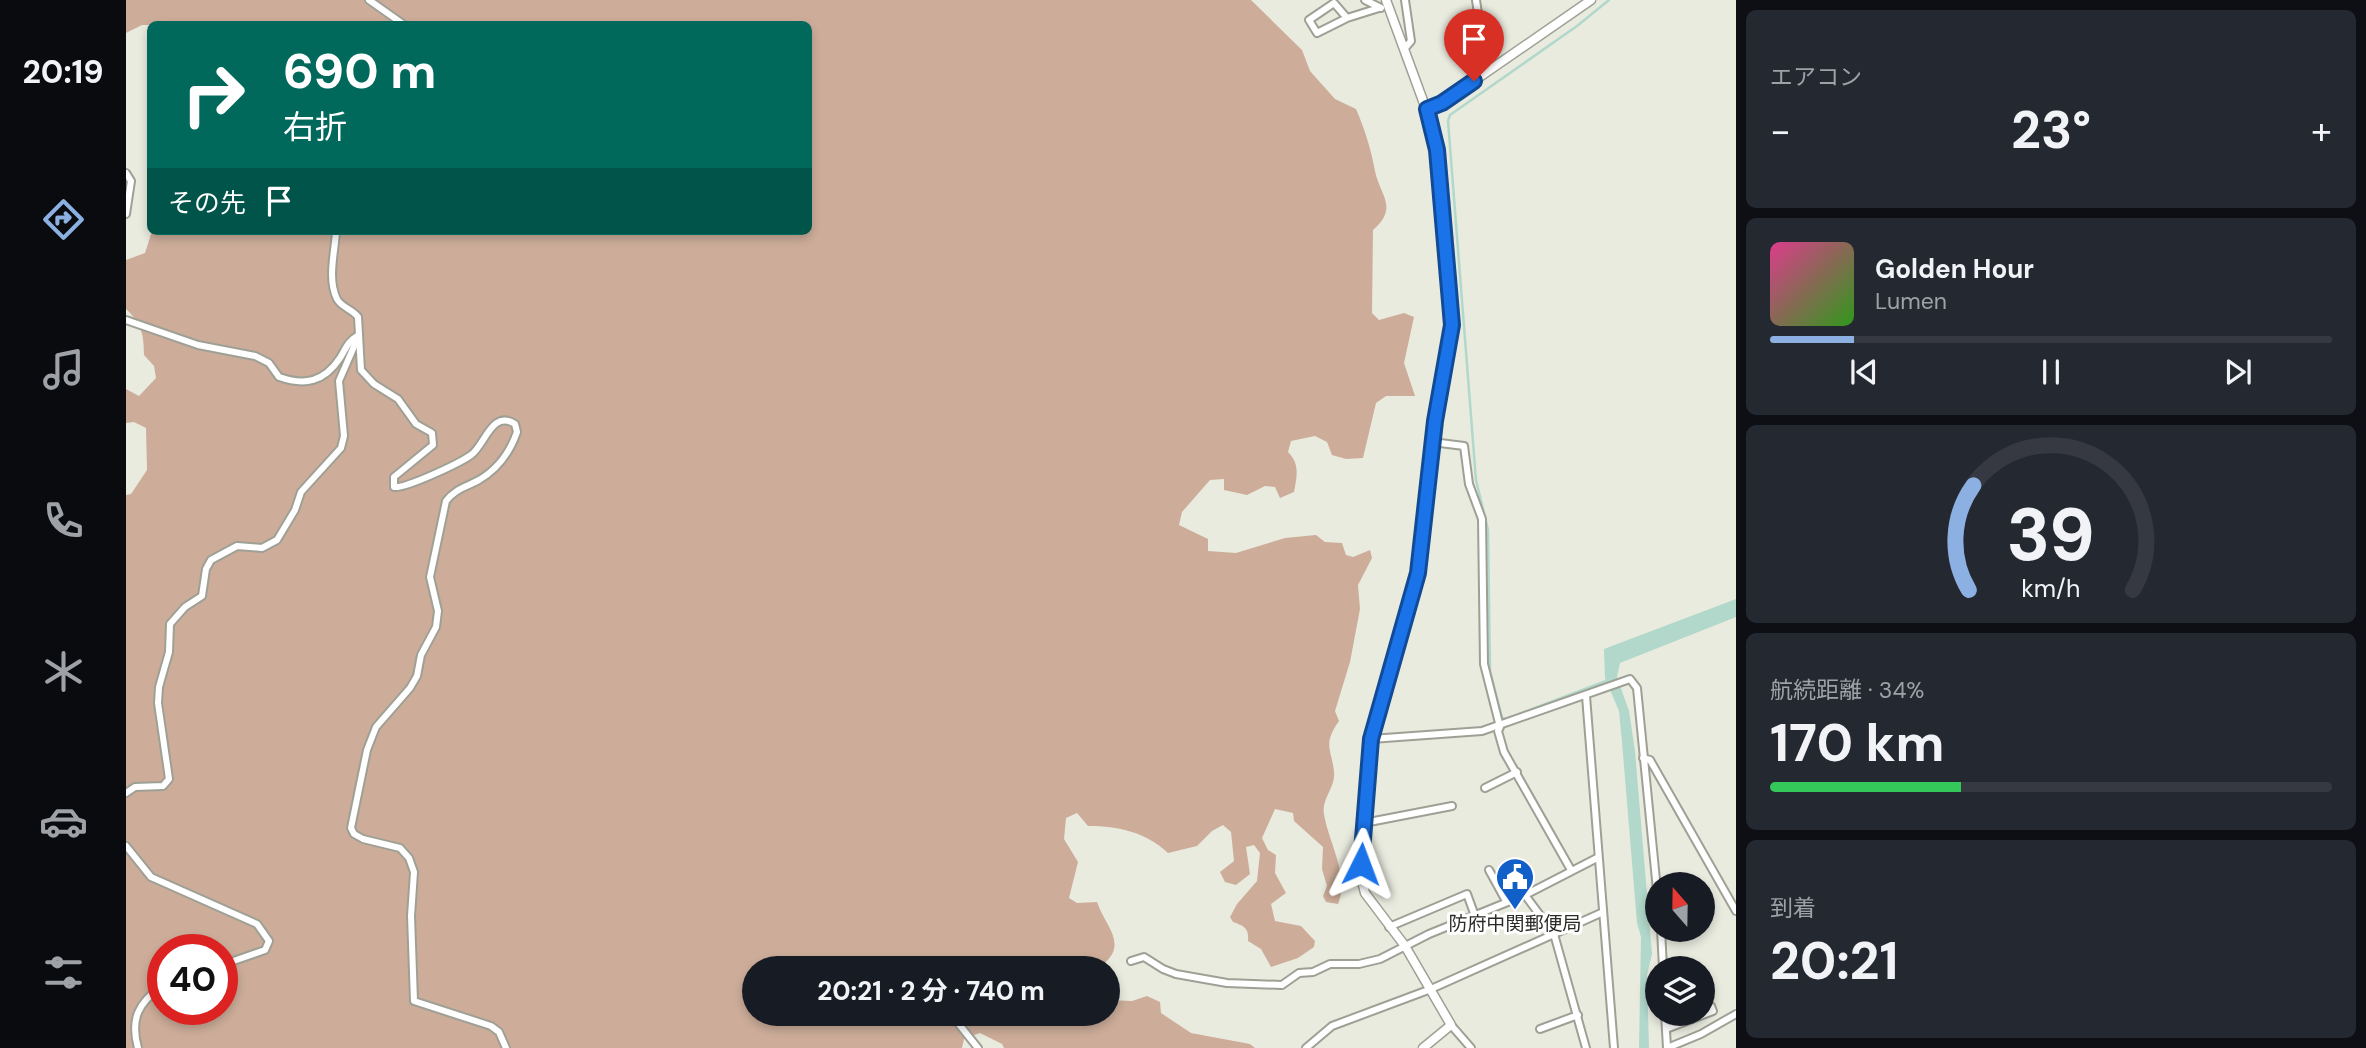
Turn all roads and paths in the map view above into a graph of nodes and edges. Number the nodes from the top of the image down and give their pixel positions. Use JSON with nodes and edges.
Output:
{"nodes":[{"id":1,"x":369,"y":0,"type":"edge"},
{"id":2,"x":1365,"y":0,"type":"edge"},
{"id":3,"x":1405,"y":0,"type":"edge"},
{"id":4,"x":1476,"y":0,"type":"edge"},
{"id":5,"x":1591,"y":0,"type":"edge"},
{"id":6,"x":1388,"y":4,"type":"edge"},
{"id":7,"x":1378,"y":8,"type":"junction"},
{"id":8,"x":1347,"y":18,"type":"junction"},
{"id":9,"x":399,"y":21,"type":"edge"},
{"id":10,"x":1405,"y":48,"type":"junction"},
{"id":11,"x":1490,"y":70,"type":"junction"},
{"id":12,"x":1427,"y":109,"type":"junction"},
{"id":13,"x":126,"y":173,"type":"edge"},
{"id":14,"x":126,"y":214,"type":"edge"},
{"id":15,"x":336,"y":235,"type":"edge"},
{"id":16,"x":126,"y":320,"type":"edge"},
{"id":17,"x":359,"y":334,"type":"junction"},
{"id":18,"x":1432,"y":442,"type":"junction"},
{"id":19,"x":1586,"y":696,"type":"junction"},
{"id":20,"x":1500,"y":727,"type":"junction"},
{"id":21,"x":1371,"y":739,"type":"junction"},
{"id":22,"x":1643,"y":758,"type":"junction"},
{"id":23,"x":1517,"y":772,"type":"junction"},
{"id":24,"x":1485,"y":788,"type":"dead end"},
{"id":25,"x":126,"y":793,"type":"edge"},
{"id":26,"x":1452,"y":806,"type":"dead end"},
{"id":27,"x":1364,"y":822,"type":"junction"},
{"id":28,"x":126,"y":846,"type":"edge"},
{"id":29,"x":1597,"y":858,"type":"junction"},
{"id":30,"x":1489,"y":870,"type":"dead end"},
{"id":31,"x":1570,"y":870,"type":"junction"},
{"id":32,"x":1655,"y":872,"type":"edge"},
{"id":33,"x":1525,"y":895,"type":"junction"},
{"id":34,"x":1506,"y":901,"type":"junction"},
{"id":35,"x":1736,"y":911,"type":"edge"},
{"id":36,"x":1601,"y":913,"type":"junction"},
{"id":37,"x":1475,"y":916,"type":"junction"},
{"id":38,"x":1389,"y":927,"type":"junction"},
{"id":39,"x":1553,"y":934,"type":"junction"},
{"id":40,"x":1405,"y":946,"type":"junction"},
{"id":41,"x":238,"y":959,"type":"edge"},
{"id":42,"x":1131,"y":961,"type":"dead end"},
{"id":43,"x":1431,"y":989,"type":"junction"},
{"id":44,"x":147,"y":1002,"type":"edge"},
{"id":45,"x":1736,"y":1014,"type":"edge"},
{"id":46,"x":1578,"y":1015,"type":"junction"},
{"id":47,"x":1451,"y":1025,"type":"junction"},
{"id":48,"x":960,"y":1026,"type":"edge"},
{"id":49,"x":1666,"y":1026,"type":"edge"},
{"id":50,"x":1674,"y":1026,"type":"edge"},
{"id":51,"x":1539,"y":1029,"type":"dead end"},
{"id":52,"x":1666,"y":1029,"type":"junction"},
{"id":53,"x":138,"y":1048,"type":"edge"},
{"id":54,"x":506,"y":1048,"type":"edge"},
{"id":55,"x":978,"y":1048,"type":"edge"},
{"id":56,"x":1306,"y":1048,"type":"edge"},
{"id":57,"x":1423,"y":1048,"type":"edge"},
{"id":58,"x":1471,"y":1048,"type":"edge"},
{"id":59,"x":1586,"y":1048,"type":"edge"},
{"id":60,"x":1614,"y":1048,"type":"edge"},
{"id":61,"x":1667,"y":1048,"type":"edge"}],
"edges":[{"from":1,"to":9,"type":"street"},
{"from":2,"to":7,"type":"street"},
{"from":3,"to":10,"type":"street"},
{"from":4,"to":11,"type":"street"},
{"from":5,"to":11,"type":"street"},
{"from":6,"to":7,"type":"street"},
{"from":6,"to":10,"type":"street"},
{"from":7,"to":8,"type":"street"},
{"from":8,"to":8,"type":"street"},
{"from":10,"to":12,"type":"street"},
{"from":11,"to":12,"type":"street"},
{"from":12,"to":18,"type":"street"},
{"from":13,"to":14,"type":"street"},
{"from":15,"to":17,"type":"street"},
{"from":16,"to":17,"type":"street"},
{"from":17,"to":25,"type":"street"},
{"from":17,"to":54,"type":"street"},
{"from":18,"to":20,"type":"street"},
{"from":18,"to":21,"type":"street"},
{"from":19,"to":20,"type":"street"},
{"from":19,"to":22,"type":"street"},
{"from":19,"to":29,"type":"street"},
{"from":20,"to":21,"type":"street"},
{"from":20,"to":23,"type":"street"},
{"from":21,"to":27,"type":"street"},
{"from":22,"to":32,"type":"street"},
{"from":22,"to":35,"type":"street"},
{"from":23,"to":24,"type":"street"},
{"from":23,"to":31,"type":"street"},
{"from":26,"to":27,"type":"street"},
{"from":27,"to":38,"type":"street"},
{"from":28,"to":41,"type":"street"},
{"from":29,"to":31,"type":"street"},
{"from":29,"to":36,"type":"street"},
{"from":30,"to":34,"type":"street"},
{"from":31,"to":33,"type":"street"},
{"from":33,"to":34,"type":"street"},
{"from":33,"to":39,"type":"street"},
{"from":34,"to":37,"type":"street"},
{"from":36,"to":39,"type":"street"},
{"from":36,"to":60,"type":"street"},
{"from":37,"to":38,"type":"street"},
{"from":37,"to":40,"type":"street"},
{"from":38,"to":40,"type":"street"},
{"from":39,"to":43,"type":"street"},
{"from":39,"to":46,"type":"street"},
{"from":40,"to":42,"type":"street"},
{"from":40,"to":43,"type":"street"},
{"from":43,"to":47,"type":"street"},
{"from":43,"to":56,"type":"street"},
{"from":44,"to":53,"type":"street"},
{"from":45,"to":61,"type":"street"},
{"from":46,"to":51,"type":"street"},
{"from":46,"to":59,"type":"street"},
{"from":47,"to":57,"type":"street"},
{"from":47,"to":58,"type":"street"},
{"from":48,"to":55,"type":"street"},
{"from":49,"to":52,"type":"street"},
{"from":50,"to":52,"type":"street"},
{"from":52,"to":61,"type":"street"}]}
